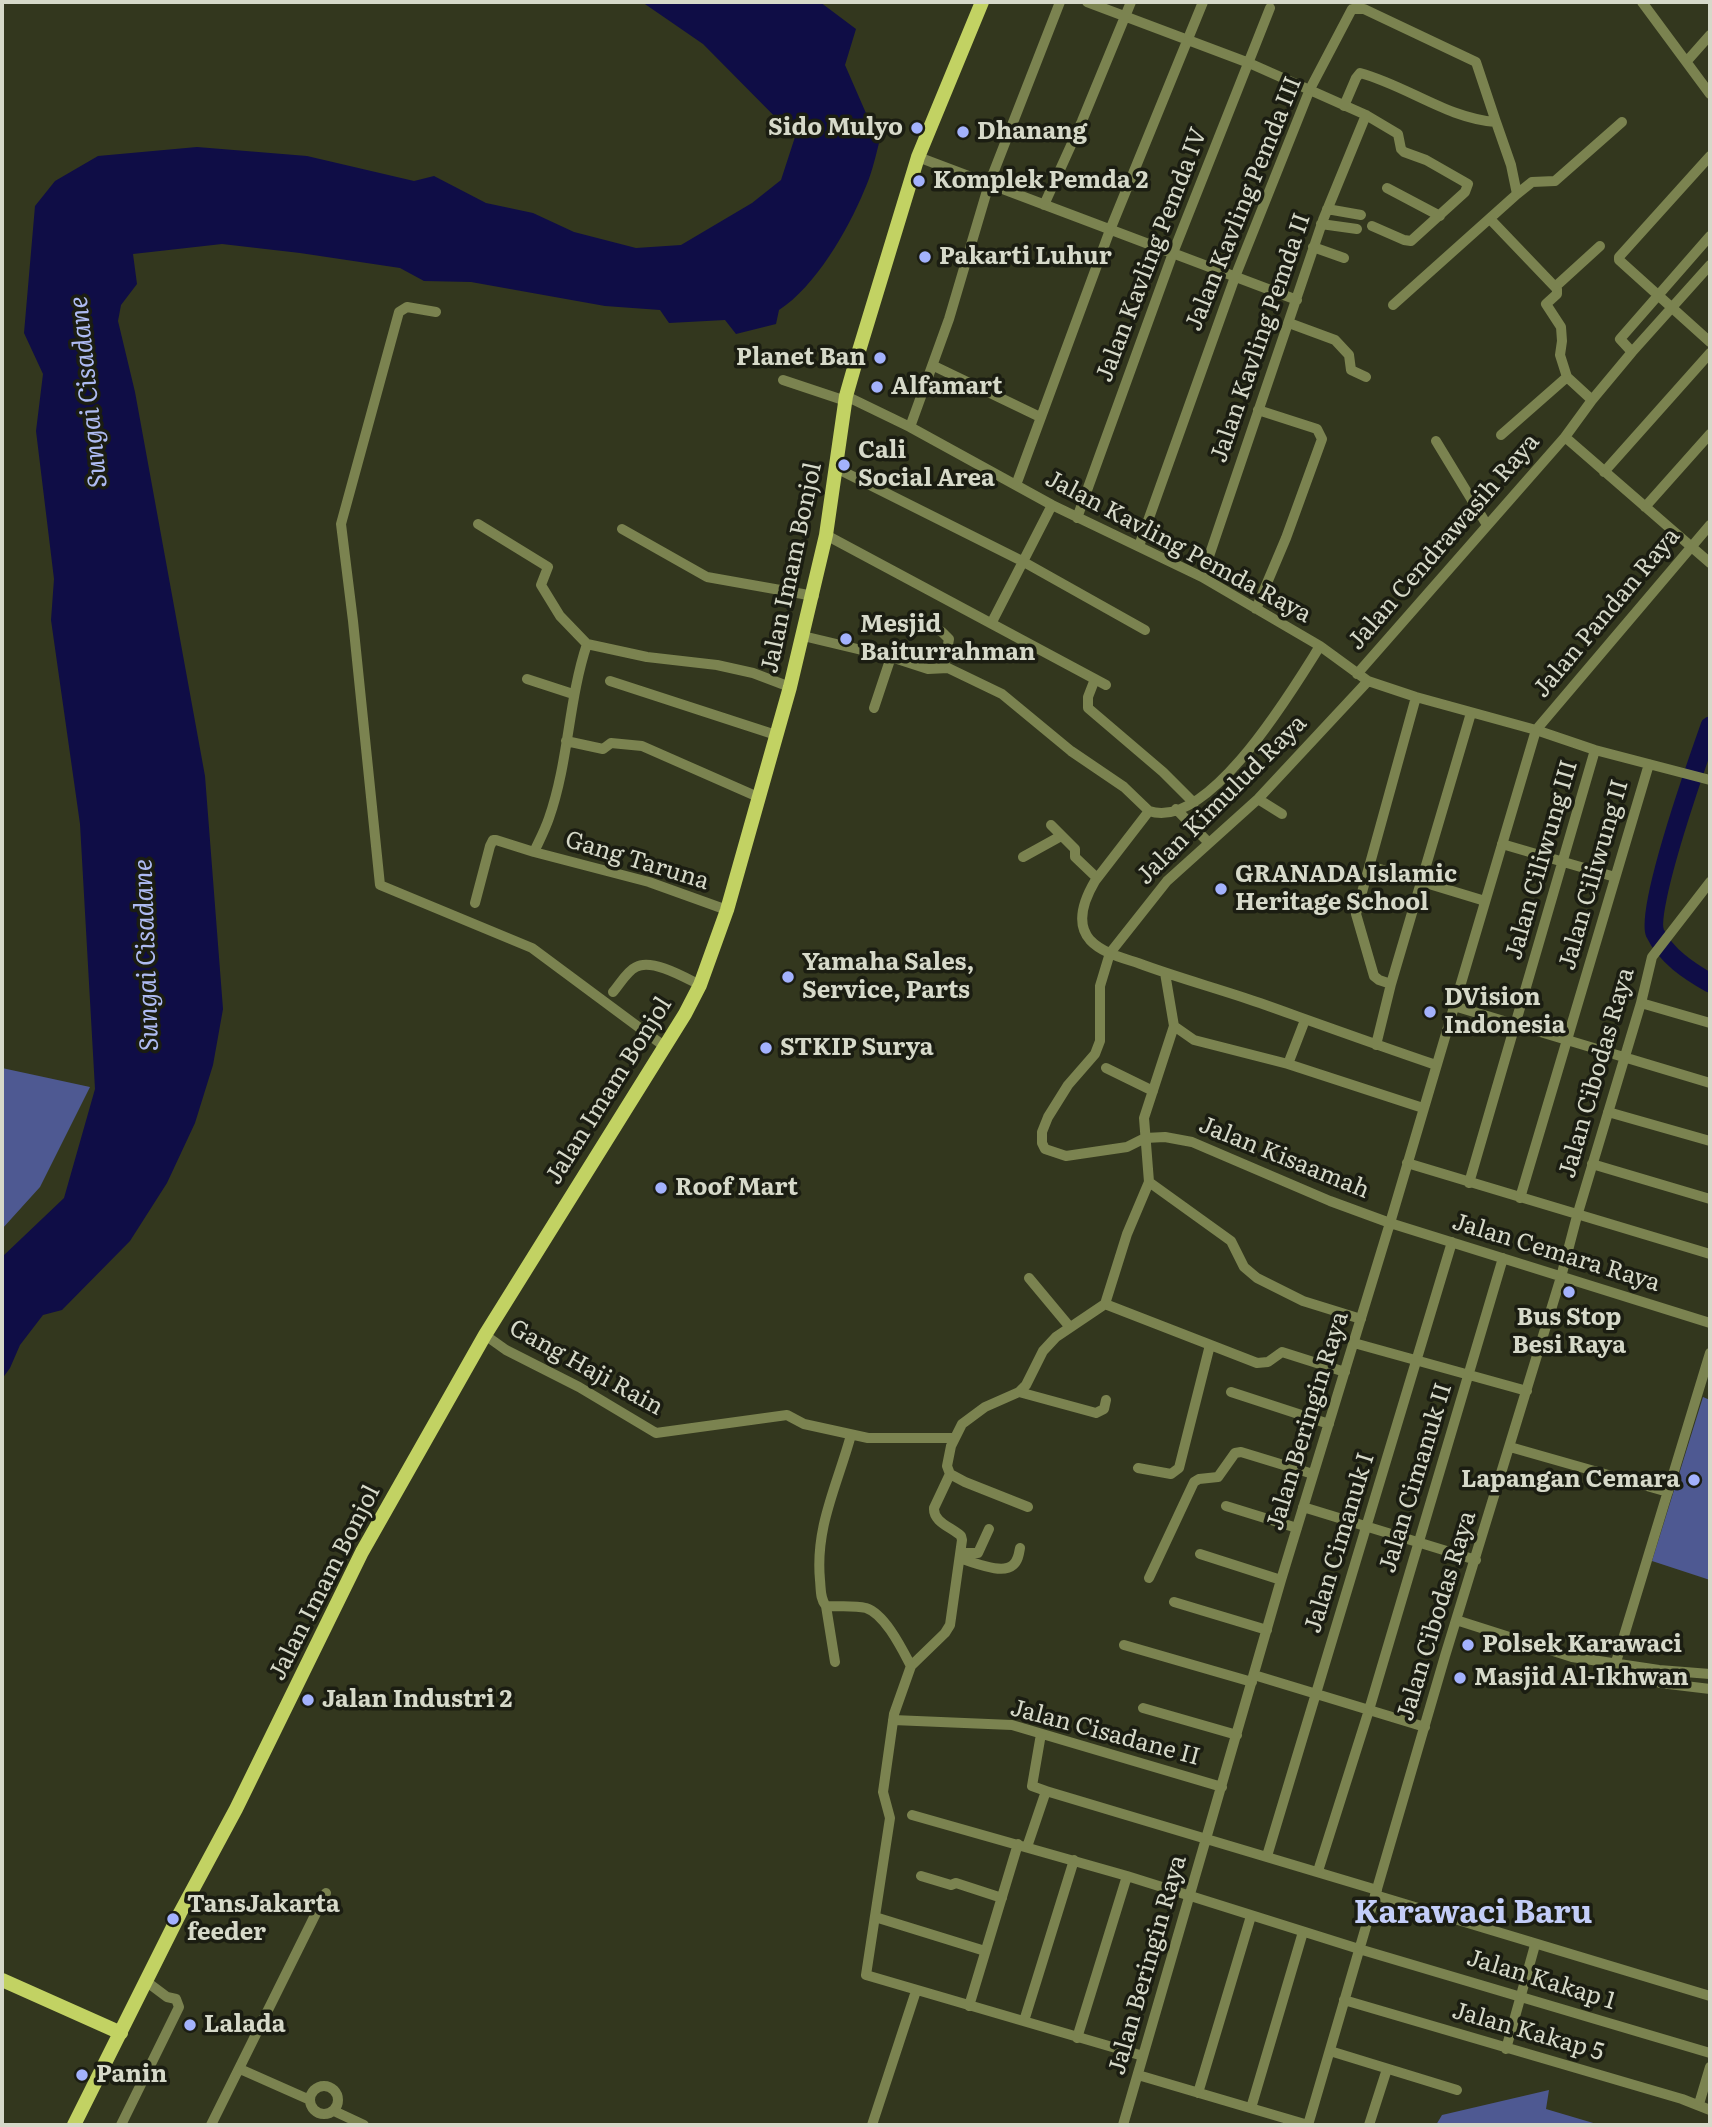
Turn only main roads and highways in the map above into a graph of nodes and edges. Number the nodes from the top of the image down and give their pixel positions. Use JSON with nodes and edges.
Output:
{"nodes":[{"id":1,"x":982,"y":2,"type":"edge"},
{"id":2,"x":2,"y":1980,"type":"edge"},
{"id":3,"x":121,"y":2034,"type":"junction"},
{"id":4,"x":74,"y":2125,"type":"edge"}],
"edges":[{"from":1,"to":3,"type":"main road","name":"Jalan Imam Bonjol"},
{"from":2,"to":3,"type":"main road"},
{"from":3,"to":4,"type":"main road","name":"Jalan Imam Bonjol"}]}
